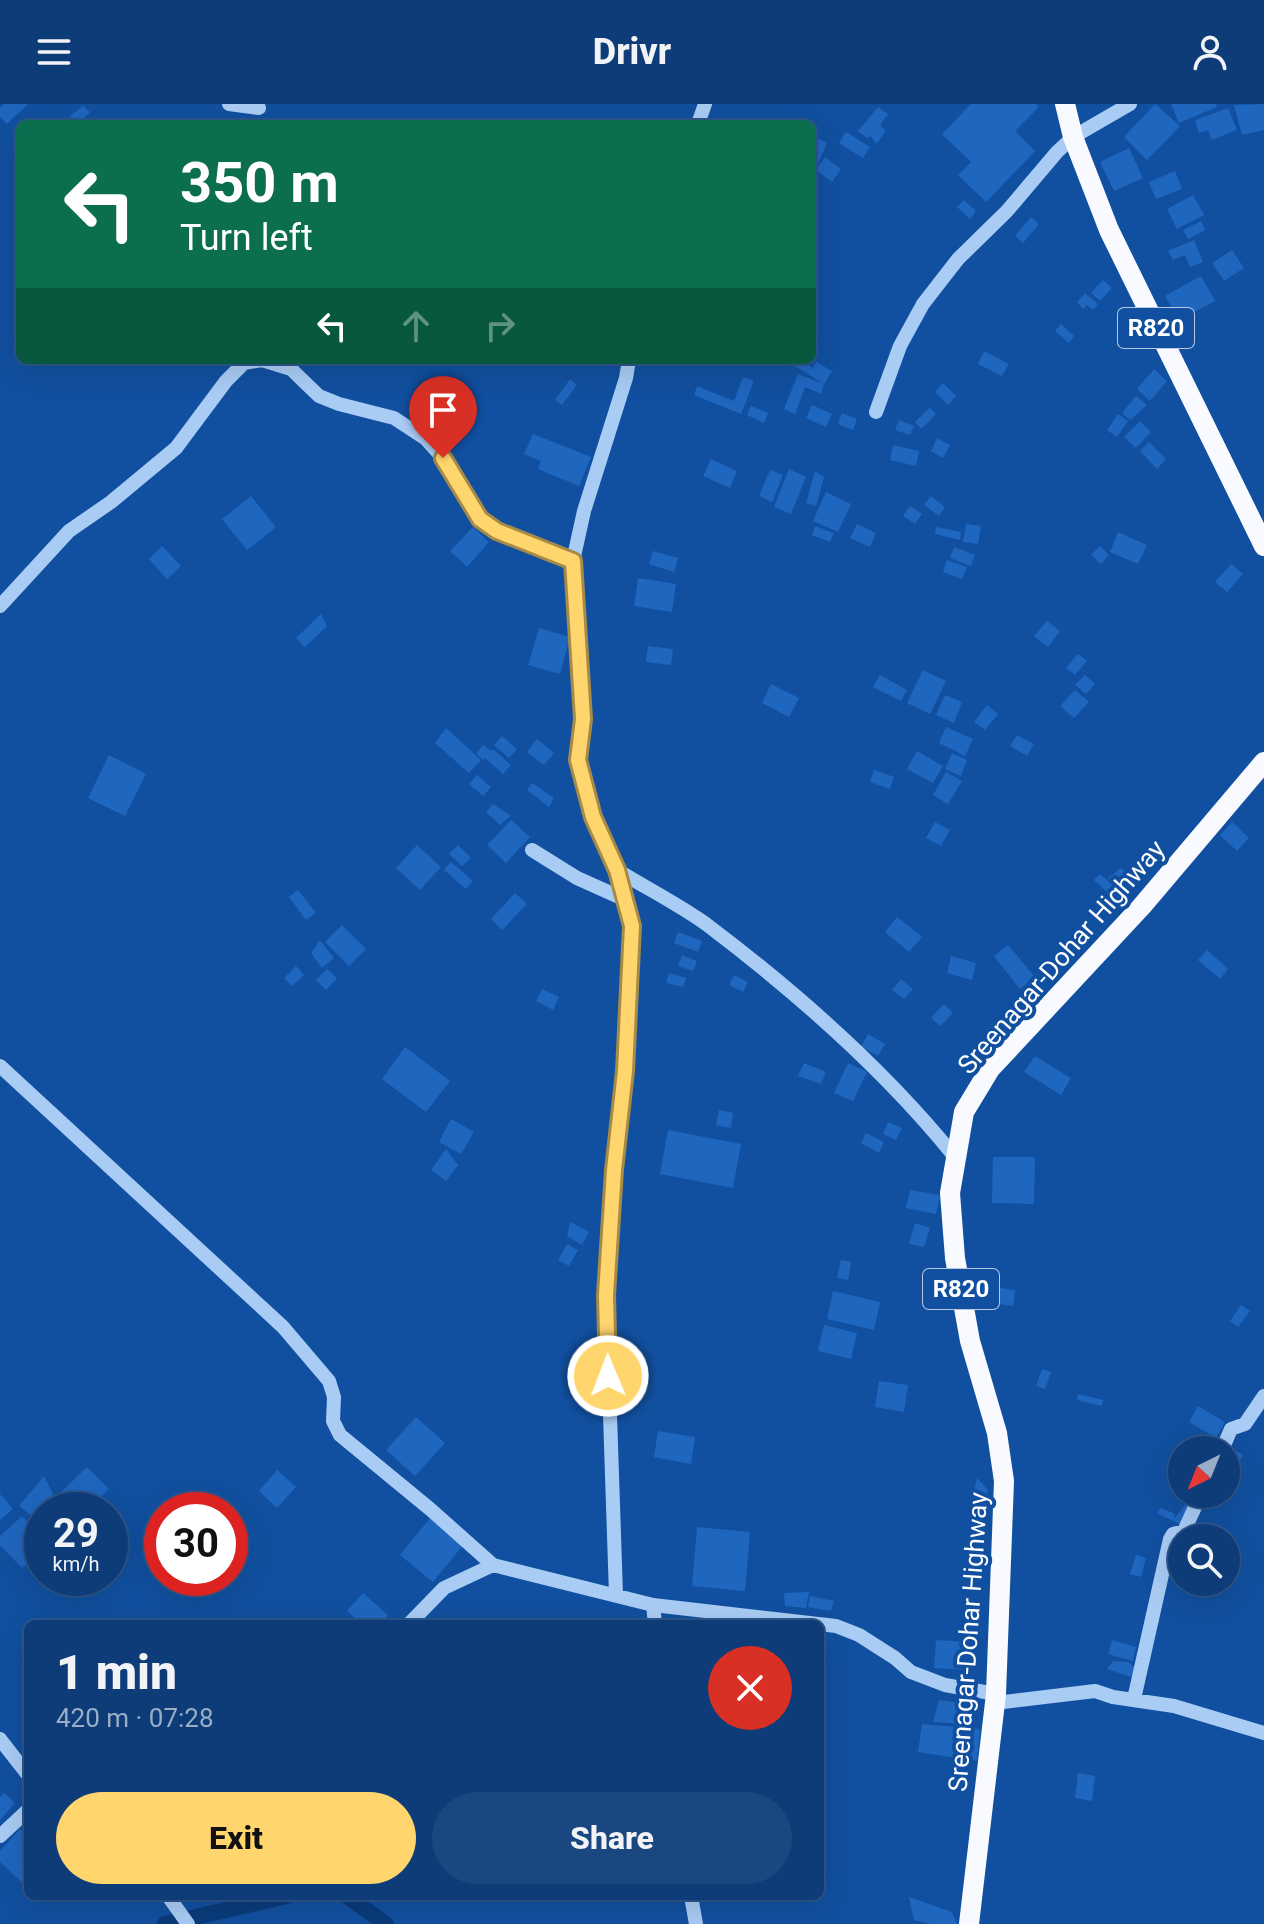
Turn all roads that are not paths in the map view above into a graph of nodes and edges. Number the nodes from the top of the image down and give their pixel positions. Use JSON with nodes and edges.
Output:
{"nodes":[{"id":1,"x":229,"y":104,"type":"edge"},
{"id":2,"x":1065,"y":104,"type":"edge"},
{"id":3,"x":1130,"y":104,"type":"edge"},
{"id":4,"x":259,"y":108,"type":"dead end"},
{"id":5,"x":1073,"y":137,"type":"junction"},
{"id":6,"x":243,"y":364,"type":"edge"},
{"id":7,"x":275,"y":364,"type":"edge"},
{"id":8,"x":628,"y":364,"type":"edge"},
{"id":9,"x":876,"y":412,"type":"dead end"},
{"id":10,"x":1264,"y":546,"type":"edge"},
{"id":11,"x":573,"y":561,"type":"junction"},
{"id":12,"x":0,"y":606,"type":"edge"},
{"id":13,"x":1264,"y":762,"type":"edge"},
{"id":14,"x":532,"y":850,"type":"dead end"},
{"id":15,"x":617,"y":870,"type":"junction"},
{"id":16,"x":626,"y":900,"type":"junction"},
{"id":17,"x":0,"y":1066,"type":"edge"},
{"id":18,"x":955,"y":1157,"type":"junction"},
{"id":19,"x":1264,"y":1396,"type":"edge"},
{"id":20,"x":1228,"y":1436,"type":"edge"},
{"id":21,"x":1195,"y":1508,"type":"edge"},
{"id":22,"x":493,"y":1565,"type":"junction"},
{"id":23,"x":616,"y":1595,"type":"junction"},
{"id":24,"x":653,"y":1605,"type":"junction"},
{"id":25,"x":413,"y":1620,"type":"edge"},
{"id":26,"x":655,"y":1620,"type":"edge"},
{"id":27,"x":784,"y":1620,"type":"edge"},
{"id":28,"x":824,"y":1625,"type":"edge"},
{"id":29,"x":995,"y":1698,"type":"junction"},
{"id":30,"x":1134,"y":1699,"type":"junction"},
{"id":31,"x":1264,"y":1733,"type":"edge"},
{"id":32,"x":0,"y":1739,"type":"edge"},
{"id":33,"x":24,"y":1770,"type":"edge"},
{"id":34,"x":24,"y":1814,"type":"edge"},
{"id":35,"x":0,"y":1836,"type":"edge"},
{"id":36,"x":171,"y":1900,"type":"edge"},
{"id":37,"x":692,"y":1900,"type":"edge"},
{"id":38,"x":188,"y":1924,"type":"edge"},
{"id":39,"x":696,"y":1924,"type":"edge"},
{"id":40,"x":969,"y":1924,"type":"edge"}],
"edges":[{"from":1,"to":4,"type":"street"},
{"from":2,"to":5,"type":"main road","number":"R820"},
{"from":3,"to":5,"type":"street"},
{"from":5,"to":9,"type":"street"},
{"from":5,"to":10,"type":"main road","number":"R820"},
{"from":6,"to":12,"type":"street"},
{"from":7,"to":11,"type":"street"},
{"from":8,"to":11,"type":"street"},
{"from":11,"to":15,"type":"street"},
{"from":13,"to":18,"type":"main road","name":"Sreenagar-Dohar Highway","number":"R820"},
{"from":14,"to":16,"type":"street"},
{"from":15,"to":16,"type":"street"},
{"from":15,"to":18,"type":"street"},
{"from":16,"to":23,"type":"street"},
{"from":17,"to":22,"type":"street"},
{"from":18,"to":29,"type":"main road","name":"Sreenagar-Dohar Highway","number":"R820"},
{"from":19,"to":20,"type":"street"},
{"from":21,"to":30,"type":"street"},
{"from":22,"to":23,"type":"street"},
{"from":22,"to":25,"type":"street"},
{"from":23,"to":24,"type":"street"},
{"from":24,"to":26,"type":"street"},
{"from":24,"to":27,"type":"street"},
{"from":28,"to":29,"type":"street"},
{"from":29,"to":30,"type":"street"},
{"from":29,"to":40,"type":"main road","name":"Sreenagar-Dohar Highway","number":"R820"},
{"from":30,"to":31,"type":"street"},
{"from":32,"to":33,"type":"street"},
{"from":34,"to":35,"type":"street"},
{"from":36,"to":38,"type":"street"},
{"from":37,"to":39,"type":"street"}]}
